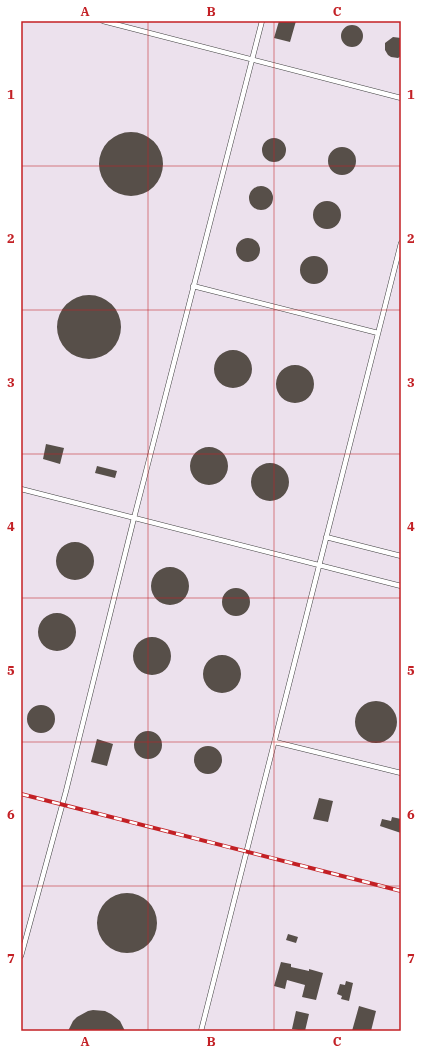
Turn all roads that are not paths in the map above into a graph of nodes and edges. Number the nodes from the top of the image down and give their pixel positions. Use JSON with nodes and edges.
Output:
{"nodes":[{"id":1,"x":103,"y":21,"type":"edge"},
{"id":2,"x":262,"y":21,"type":"edge"},
{"id":3,"x":251,"y":59,"type":"junction"},
{"id":4,"x":401,"y":98,"type":"edge"},
{"id":5,"x":401,"y":243,"type":"edge"},
{"id":6,"x":194,"y":286,"type":"junction"},
{"id":7,"x":378,"y":333,"type":"junction"},
{"id":8,"x":21,"y":489,"type":"edge"},
{"id":9,"x":134,"y":518,"type":"junction"},
{"id":10,"x":326,"y":536,"type":"junction"},
{"id":11,"x":401,"y":556,"type":"edge"},
{"id":12,"x":319,"y":565,"type":"junction"},
{"id":13,"x":401,"y":586,"type":"edge"},
{"id":14,"x":275,"y":742,"type":"junction"},
{"id":15,"x":401,"y":772,"type":"edge"},
{"id":16,"x":21,"y":956,"type":"edge"},
{"id":17,"x":201,"y":1031,"type":"edge"}],
"edges":[{"from":1,"to":3,"type":"lane"},
{"from":2,"to":3,"type":"lane"},
{"from":3,"to":4,"type":"lane"},
{"from":3,"to":6,"type":"lane"},
{"from":5,"to":7,"type":"lane"},
{"from":6,"to":7,"type":"lane"},
{"from":6,"to":9,"type":"lane"},
{"from":7,"to":10,"type":"lane"},
{"from":8,"to":9,"type":"lane"},
{"from":9,"to":12,"type":"lane"},
{"from":9,"to":16,"type":"lane"},
{"from":10,"to":11,"type":"lane"},
{"from":10,"to":12,"type":"lane"},
{"from":12,"to":13,"type":"lane"},
{"from":12,"to":14,"type":"lane"},
{"from":14,"to":15,"type":"lane"},
{"from":14,"to":17,"type":"lane"}]}
